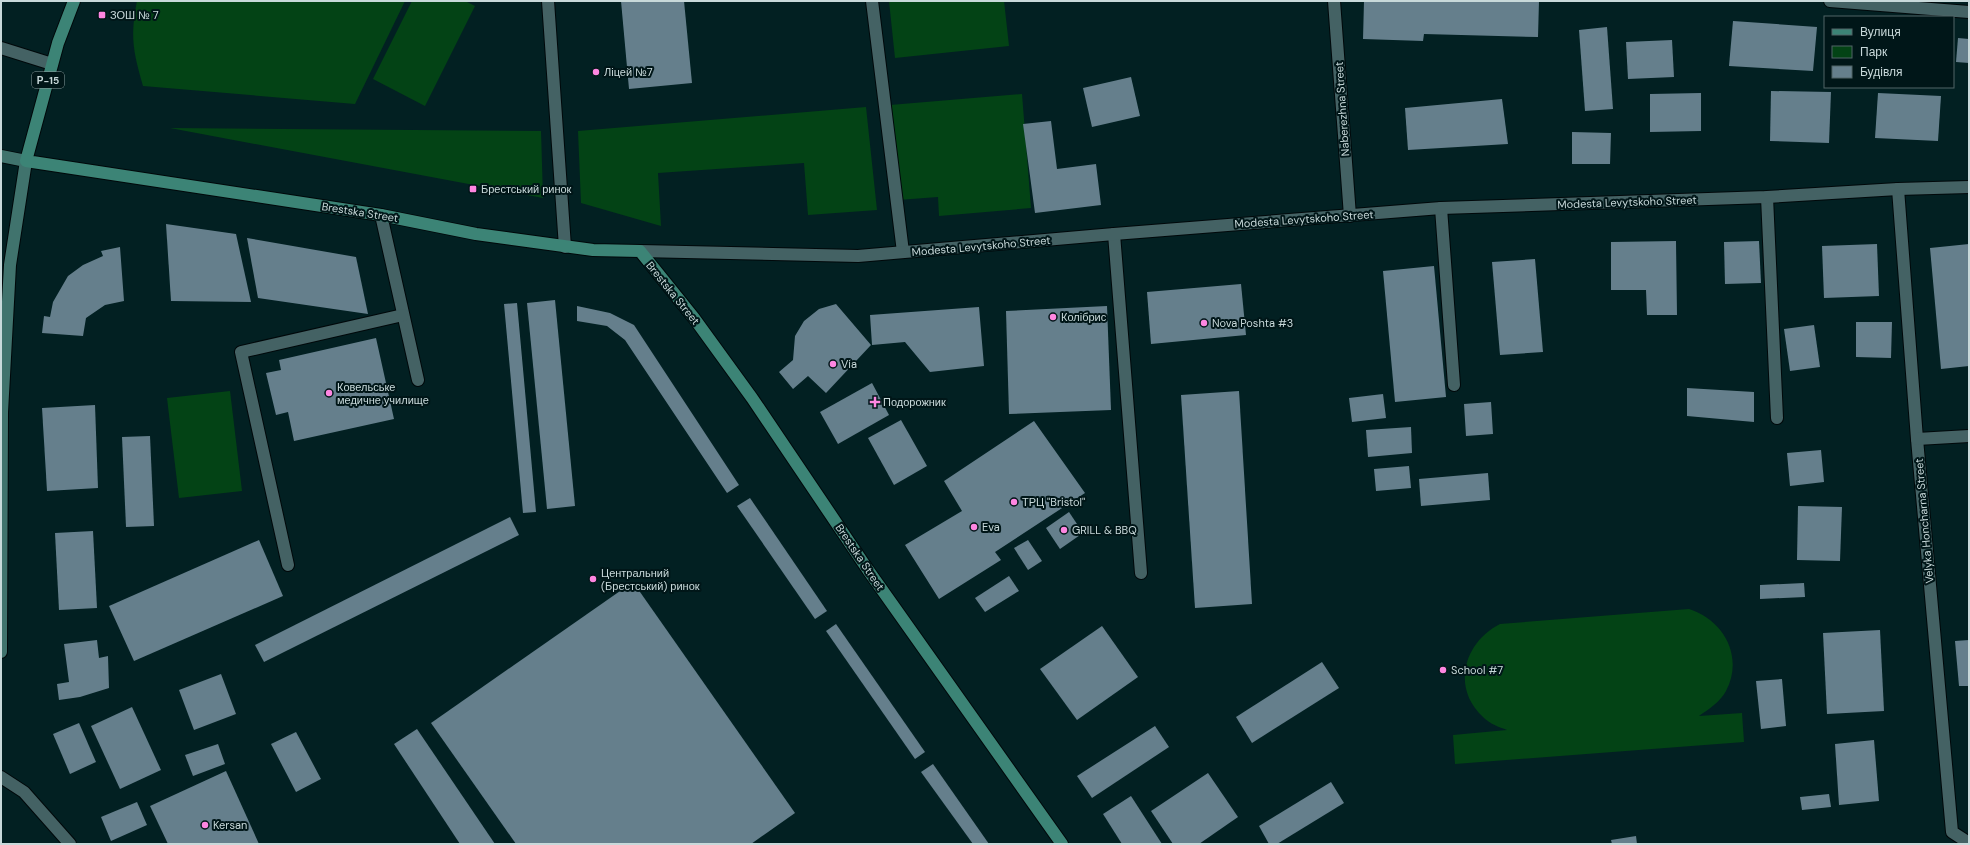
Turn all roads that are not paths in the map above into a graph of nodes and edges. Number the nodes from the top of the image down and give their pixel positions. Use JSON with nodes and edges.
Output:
{"nodes":[{"id":1,"x":74,"y":1,"type":"edge"},
{"id":2,"x":548,"y":1,"type":"edge"},
{"id":3,"x":872,"y":1,"type":"edge"},
{"id":4,"x":1334,"y":1,"type":"edge"},
{"id":5,"x":1830,"y":1,"type":"edge"},
{"id":6,"x":1969,"y":12,"type":"edge"},
{"id":7,"x":1,"y":48,"type":"edge"},
{"id":8,"x":52,"y":64,"type":"junction"},
{"id":9,"x":1,"y":156,"type":"edge"},
{"id":10,"x":26,"y":161,"type":"junction"},
{"id":11,"x":1969,"y":187,"type":"edge"},
{"id":12,"x":1898,"y":189,"type":"junction"},
{"id":13,"x":1767,"y":197,"type":"junction"},
{"id":14,"x":1441,"y":208,"type":"junction"},
{"id":15,"x":381,"y":215,"type":"junction"},
{"id":16,"x":1350,"y":216,"type":"junction"},
{"id":17,"x":1114,"y":234,"type":"junction"},
{"id":18,"x":565,"y":247,"type":"junction"},
{"id":19,"x":640,"y":252,"type":"junction"},
{"id":20,"x":903,"y":252,"type":"junction"},
{"id":21,"x":403,"y":315,"type":"junction"},
{"id":22,"x":418,"y":380,"type":"dead end"},
{"id":23,"x":1454,"y":385,"type":"dead end"},
{"id":24,"x":1777,"y":418,"type":"dead end"},
{"id":25,"x":1969,"y":436,"type":"edge"},
{"id":26,"x":1917,"y":440,"type":"junction"},
{"id":27,"x":288,"y":565,"type":"dead end"},
{"id":28,"x":1141,"y":573,"type":"dead end"},
{"id":29,"x":1,"y":652,"type":"edge"},
{"id":30,"x":1,"y":777,"type":"edge"},
{"id":31,"x":1969,"y":843,"type":"edge"},
{"id":32,"x":70,"y":844,"type":"edge"},
{"id":33,"x":1062,"y":844,"type":"edge"}],
"edges":[{"from":1,"to":8,"type":"main road","number":"Р-15"},
{"from":2,"to":18,"type":"street"},
{"from":3,"to":20,"type":"street"},
{"from":4,"to":16,"type":"street","name":"Naberezhna Street"},
{"from":5,"to":6,"type":"street"},
{"from":7,"to":8,"type":"street"},
{"from":8,"to":10,"type":"main road","number":"Р-15"},
{"from":9,"to":10,"type":"main road"},
{"from":10,"to":15,"type":"main road","name":"Brestska Street"},
{"from":10,"to":29,"type":"main road"},
{"from":11,"to":12,"type":"street","name":"Modesta Levytskoho Street"},
{"from":12,"to":13,"type":"street","name":"Modesta Levytskoho Street"},
{"from":12,"to":26,"type":"street","name":"Velyka Honcharna Street"},
{"from":13,"to":14,"type":"street","name":"Modesta Levytskoho Street"},
{"from":13,"to":24,"type":"street"},
{"from":14,"to":16,"type":"street","name":"Modesta Levytskoho Street"},
{"from":14,"to":23,"type":"street"},
{"from":15,"to":18,"type":"main road","name":"Brestska Street"},
{"from":15,"to":21,"type":"street"},
{"from":16,"to":17,"type":"street","name":"Modesta Levytskoho Street"},
{"from":17,"to":20,"type":"street","name":"Modesta Levytskoho Street"},
{"from":17,"to":28,"type":"street"},
{"from":18,"to":19,"type":"main road","name":"Brestska Street"},
{"from":19,"to":20,"type":"street","name":"Modesta Levytskoho Street"},
{"from":19,"to":33,"type":"main road","name":"Brestska Street"},
{"from":21,"to":22,"type":"street"},
{"from":21,"to":27,"type":"street"},
{"from":25,"to":26,"type":"street"},
{"from":26,"to":31,"type":"street","name":"Velyka Honcharna Street"},
{"from":30,"to":32,"type":"street"}]}
